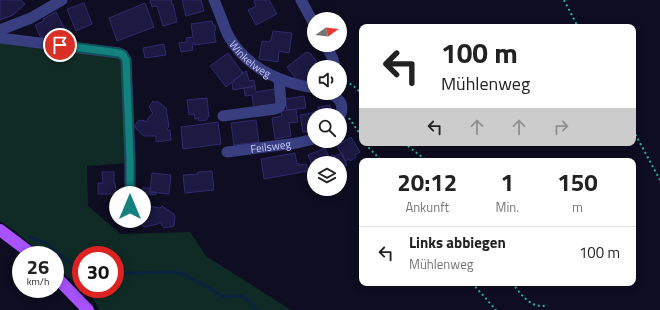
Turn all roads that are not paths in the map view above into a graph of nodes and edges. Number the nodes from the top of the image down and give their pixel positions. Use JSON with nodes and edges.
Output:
{"nodes":[{"id":1,"x":62,"y":0,"type":"edge"},
{"id":2,"x":214,"y":0,"type":"edge"},
{"id":3,"x":301,"y":0,"type":"edge"},
{"id":4,"x":308,"y":12,"type":"edge"},
{"id":5,"x":0,"y":30,"type":"edge"},
{"id":6,"x":0,"y":38,"type":"edge"},
{"id":7,"x":279,"y":80,"type":"junction"},
{"id":8,"x":307,"y":87,"type":"edge"},
{"id":9,"x":223,"y":116,"type":"dead end"},
{"id":10,"x":307,"y":141,"type":"edge"},
{"id":11,"x":227,"y":152,"type":"dead end"},
{"id":12,"x":130,"y":222,"type":"dead end"},
{"id":13,"x":0,"y":230,"type":"edge"},
{"id":14,"x":21,"y":246,"type":"edge"},
{"id":15,"x":64,"y":285,"type":"edge"},
{"id":16,"x":88,"y":310,"type":"edge"}],
"edges":[{"from":1,"to":5,"type":"street"},
{"from":2,"to":7,"type":"street","name":"Winkelweg"},
{"from":3,"to":4,"type":"street"},
{"from":6,"to":12,"type":"street"},
{"from":7,"to":8,"type":"street","name":"Winkelweg"},
{"from":7,"to":9,"type":"street"},
{"from":10,"to":11,"type":"street","name":"Feilsweg"},
{"from":13,"to":14,"type":"main road"},
{"from":15,"to":16,"type":"main road"}]}
